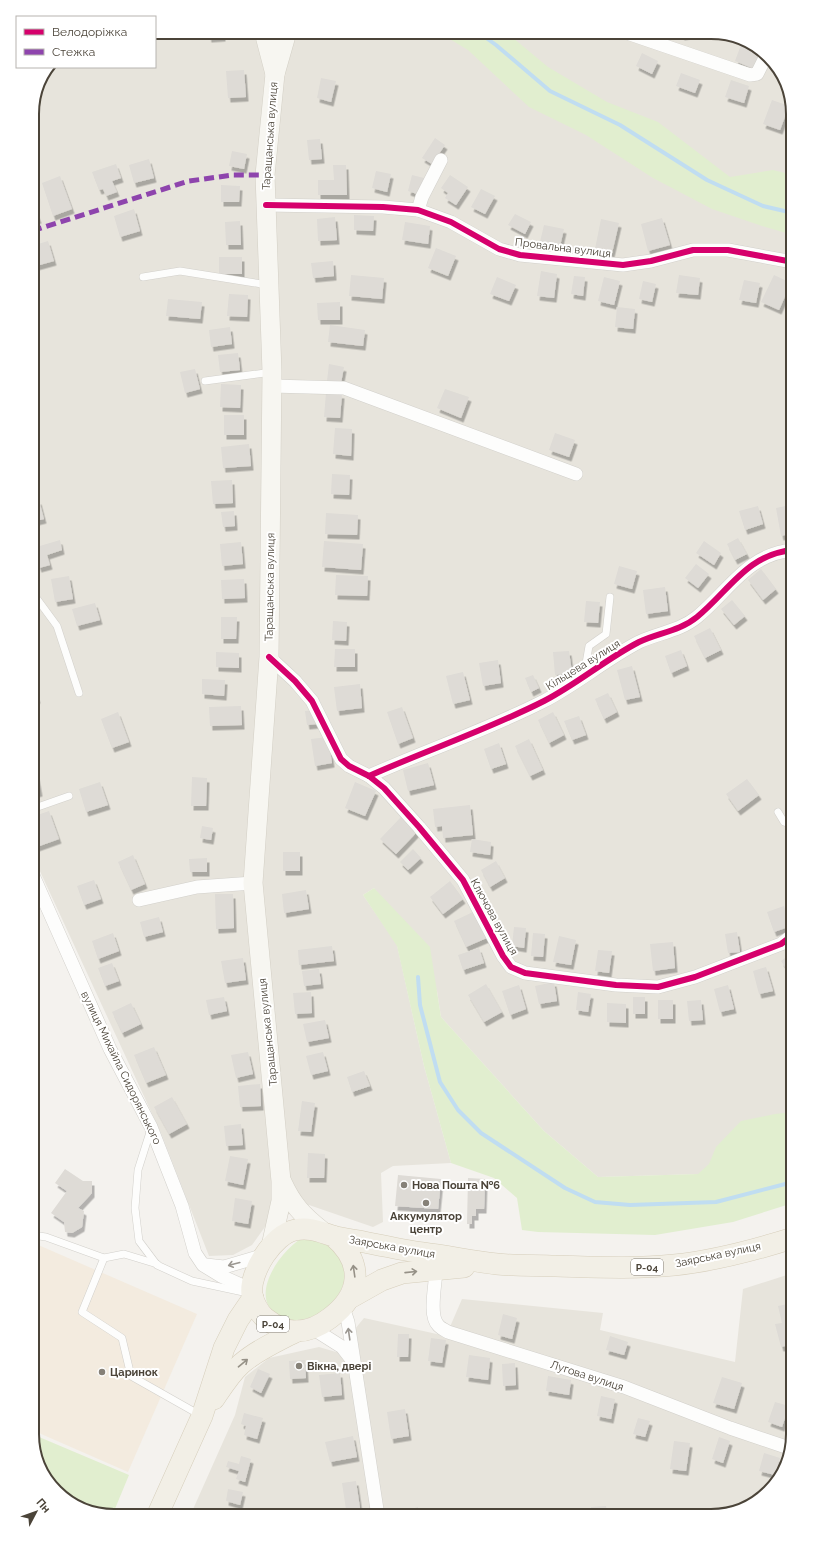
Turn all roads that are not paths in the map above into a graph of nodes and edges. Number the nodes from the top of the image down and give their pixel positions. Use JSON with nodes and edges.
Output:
{"nodes":[{"id":1,"x":266,"y":39,"type":"edge"},
{"id":2,"x":285,"y":39,"type":"edge"},
{"id":3,"x":644,"y":39,"type":"edge"},
{"id":4,"x":764,"y":61,"type":"edge"},
{"id":5,"x":275,"y":74,"type":"junction"},
{"id":6,"x":441,"y":160,"type":"dead end"},
{"id":7,"x":266,"y":205,"type":"junction"},
{"id":8,"x":418,"y":210,"type":"junction"},
{"id":9,"x":786,"y":261,"type":"edge"},
{"id":10,"x":142,"y":277,"type":"dead end"},
{"id":11,"x":268,"y":285,"type":"junction"},
{"id":12,"x":272,"y":379,"type":"junction"},
{"id":13,"x":205,"y":381,"type":"dead end"},
{"id":14,"x":576,"y":474,"type":"dead end"},
{"id":15,"x":786,"y":550,"type":"edge"},
{"id":16,"x":610,"y":597,"type":"dead end"},
{"id":17,"x":39,"y":602,"type":"edge"},
{"id":18,"x":269,"y":657,"type":"junction"},
{"id":19,"x":584,"y":675,"type":"junction"},
{"id":20,"x":79,"y":693,"type":"dead end"},
{"id":21,"x":369,"y":776,"type":"junction"},
{"id":22,"x":69,"y":796,"type":"dead end"},
{"id":23,"x":39,"y":807,"type":"edge"},
{"id":24,"x":778,"y":812,"type":"dead end"},
{"id":25,"x":786,"y":823,"type":"edge"},
{"id":26,"x":253,"y":883,"type":"junction"},
{"id":27,"x":39,"y":889,"type":"edge"},
{"id":28,"x":139,"y":900,"type":"dead end"},
{"id":29,"x":786,"y":940,"type":"edge"},
{"id":30,"x":151,"y":1127,"type":"junction"},
{"id":31,"x":282,"y":1181,"type":"junction"},
{"id":32,"x":327,"y":1233,"type":"junction"},
{"id":33,"x":39,"y":1236,"type":"edge"},
{"id":34,"x":786,"y":1240,"type":"edge"},
{"id":35,"x":268,"y":1250,"type":"junction"},
{"id":36,"x":104,"y":1258,"type":"junction"},
{"id":37,"x":498,"y":1264,"type":"junction"},
{"id":38,"x":157,"y":1265,"type":"junction"},
{"id":39,"x":203,"y":1265,"type":"junction"},
{"id":40,"x":436,"y":1270,"type":"junction"},
{"id":41,"x":252,"y":1294,"type":"junction"},
{"id":42,"x":346,"y":1302,"type":"junction"},
{"id":43,"x":304,"y":1330,"type":"junction"},
{"id":44,"x":353,"y":1362,"type":"junction"},
{"id":45,"x":202,"y":1416,"type":"junction"},
{"id":46,"x":785,"y":1447,"type":"edge"},
{"id":47,"x":160,"y":1509,"type":"edge"},
{"id":48,"x":377,"y":1509,"type":"edge"}],
"edges":[{"from":1,"to":5,"type":"main road"},
{"from":2,"to":5,"type":"main road","name":"Таращанська вулиця"},
{"from":3,"to":4,"type":"street"},
{"from":5,"to":7,"type":"main road","name":"Таращанська вулиця"},
{"from":6,"to":8,"type":"street"},
{"from":7,"to":8,"type":"street","name":"Провальна вулиця"},
{"from":7,"to":11,"type":"main road","name":"Таращанська вулиця"},
{"from":8,"to":9,"type":"street","name":"Провальна вулиця"},
{"from":10,"to":11,"type":"lane"},
{"from":11,"to":12,"type":"main road","name":"Таращанська вулиця"},
{"from":12,"to":13,"type":"lane"},
{"from":12,"to":14,"type":"street"},
{"from":12,"to":18,"type":"main road","name":"Таращанська вулиця"},
{"from":15,"to":19,"type":"street","name":"Кільцева вулиця"},
{"from":16,"to":19,"type":"lane"},
{"from":17,"to":20,"type":"lane"},
{"from":18,"to":21,"type":"street","name":"Ключова вулиця"},
{"from":18,"to":26,"type":"main road","name":"Таращанська вулиця"},
{"from":19,"to":21,"type":"street","name":"Кільцева вулиця"},
{"from":21,"to":29,"type":"street","name":"Ключова вулиця"},
{"from":22,"to":23,"type":"lane"},
{"from":24,"to":25,"type":"lane"},
{"from":26,"to":28,"type":"street"},
{"from":26,"to":31,"type":"main road","name":"Таращанська вулиця"},
{"from":27,"to":30,"type":"street","name":"вулиця Михайла Сидорянського"},
{"from":30,"to":38,"type":"lane"},
{"from":30,"to":39,"type":"street","name":"вулиця Михайла Сидорянського"},
{"from":31,"to":32,"type":"main road","name":"Таращанська вулиця"},
{"from":31,"to":35,"type":"main road","name":"Таращанська вулиця"},
{"from":32,"to":35,"type":"main road","number":"Р-04"},
{"from":32,"to":37,"type":"main road","name":"Заярська вулиця","number":"Р-04"},
{"from":42,"to":32,"type":"main road","one_way":true},
{"from":33,"to":36,"type":"lane"},
{"from":34,"to":37,"type":"main road","name":"Заярська вулиця","number":"Р-04"},
{"from":35,"to":39,"type":"street","one_way":true},
{"from":35,"to":41,"type":"main road","number":"Р-04"},
{"from":36,"to":38,"type":"lane"},
{"from":36,"to":45,"type":"lane"},
{"from":37,"to":40,"type":"main road","name":"Заярська вулиця","number":"Р-04"},
{"from":38,"to":41,"type":"lane"},
{"from":39,"to":41,"type":"street"},
{"from":42,"to":40,"type":"main road","name":"Заярська вулиця","number":"Р-04","one_way":true},
{"from":40,"to":46,"type":"street","name":"Лугова вулиця"},
{"from":41,"to":43,"type":"main road","number":"Р-04"},
{"from":41,"to":45,"type":"main road","number":"Р-04"},
{"from":42,"to":43,"type":"main road","number":"Р-04"},
{"from":44,"to":42,"type":"street","one_way":true},
{"from":43,"to":44,"type":"street"},
{"from":45,"to":43,"type":"main road","number":"Р-04","one_way":true},
{"from":44,"to":48,"type":"street"},
{"from":45,"to":47,"type":"main road","number":"Р-04"}]}
